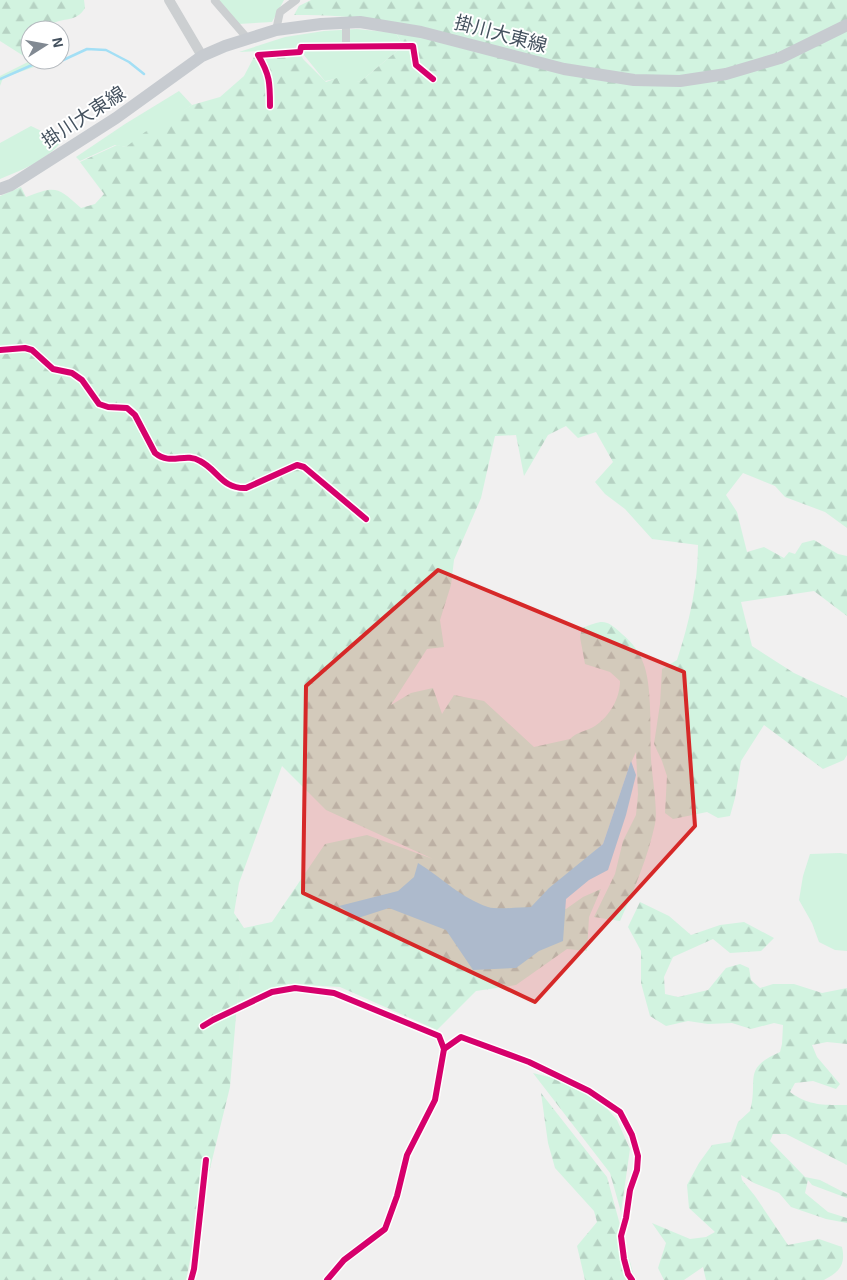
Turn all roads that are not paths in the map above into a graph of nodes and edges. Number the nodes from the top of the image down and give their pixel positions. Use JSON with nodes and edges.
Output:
{"nodes":[{"id":1,"x":169,"y":0,"type":"edge"},
{"id":2,"x":296,"y":0,"type":"edge"},
{"id":3,"x":215,"y":1,"type":"dead end"},
{"id":4,"x":346,"y":23,"type":"junction"},
{"id":5,"x":847,"y":25,"type":"edge"},
{"id":6,"x":276,"y":30,"type":"junction"},
{"id":7,"x":248,"y":39,"type":"junction"},
{"id":8,"x":346,"y":47,"type":"junction"},
{"id":9,"x":202,"y":56,"type":"junction"},
{"id":10,"x":432,"y":80,"type":"dead end"},
{"id":11,"x":270,"y":106,"type":"dead end"},
{"id":12,"x":0,"y":189,"type":"edge"},
{"id":13,"x":0,"y":350,"type":"edge"},
{"id":14,"x":366,"y":519,"type":"dead end"},
{"id":15,"x":203,"y":1026,"type":"dead end"},
{"id":16,"x":444,"y":1049,"type":"junction"},
{"id":17,"x":206,"y":1160,"type":"dead end"},
{"id":18,"x":191,"y":1280,"type":"edge"},
{"id":19,"x":327,"y":1280,"type":"edge"},
{"id":20,"x":632,"y":1280,"type":"edge"}],
"edges":[{"from":1,"to":9,"type":"street"},
{"from":2,"to":6,"type":"street"},
{"from":3,"to":7,"type":"street"},
{"from":4,"to":5,"type":"main road","name":"掛川大東線"},
{"from":4,"to":6,"type":"main road","name":"掛川大東線"},
{"from":4,"to":8,"type":"street"},
{"from":6,"to":7,"type":"main road","name":"掛川大東線"},
{"from":7,"to":9,"type":"main road","name":"掛川大東線"},
{"from":8,"to":10,"type":"street"},
{"from":8,"to":11,"type":"street"},
{"from":9,"to":12,"type":"main road","name":"掛川大東線"},
{"from":13,"to":14,"type":"street"},
{"from":15,"to":16,"type":"street"},
{"from":16,"to":19,"type":"street"},
{"from":16,"to":20,"type":"street"},
{"from":17,"to":18,"type":"street"}]}
